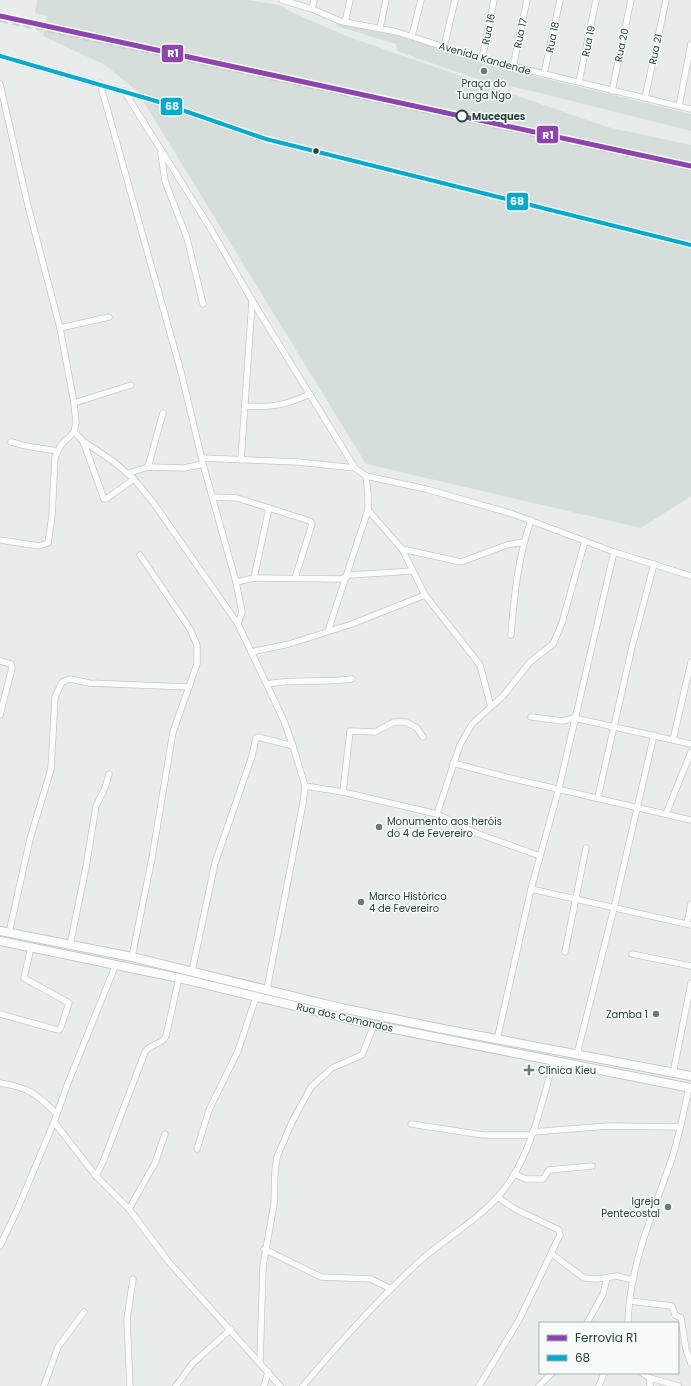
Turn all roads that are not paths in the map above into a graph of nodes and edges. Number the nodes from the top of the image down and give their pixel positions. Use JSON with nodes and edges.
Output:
{"nodes":[{"id":1,"x":282,"y":0,"type":"edge"},
{"id":2,"x":314,"y":0,"type":"edge"},
{"id":3,"x":350,"y":0,"type":"edge"},
{"id":4,"x":386,"y":0,"type":"edge"},
{"id":5,"x":421,"y":0,"type":"edge"},
{"id":6,"x":455,"y":0,"type":"edge"},
{"id":7,"x":494,"y":0,"type":"edge"},
{"id":8,"x":527,"y":0,"type":"edge"},
{"id":9,"x":560,"y":0,"type":"edge"},
{"id":10,"x":596,"y":0,"type":"edge"},
{"id":11,"x":631,"y":0,"type":"edge"},
{"id":12,"x":666,"y":0,"type":"edge"},
{"id":13,"x":312,"y":9,"type":"junction"},
{"id":14,"x":345,"y":22,"type":"junction"},
{"id":15,"x":380,"y":28,"type":"junction"},
{"id":16,"x":412,"y":36,"type":"junction"},
{"id":17,"x":691,"y":44,"type":"edge"},
{"id":18,"x":444,"y":47,"type":"junction"},
{"id":19,"x":0,"y":56,"type":"edge"},
{"id":20,"x":482,"y":59,"type":"junction"},
{"id":21,"x":513,"y":67,"type":"junction"},
{"id":22,"x":544,"y":74,"type":"junction"},
{"id":23,"x":579,"y":82,"type":"junction"},
{"id":24,"x":0,"y":84,"type":"edge"},
{"id":25,"x":100,"y":84,"type":"junction"},
{"id":26,"x":124,"y":91,"type":"junction"},
{"id":27,"x":612,"y":91,"type":"junction"},
{"id":28,"x":645,"y":98,"type":"junction"},
{"id":29,"x":679,"y":106,"type":"junction"},
{"id":30,"x":691,"y":109,"type":"edge"},
{"id":31,"x":161,"y":151,"type":"junction"},
{"id":32,"x":691,"y":245,"type":"edge"},
{"id":33,"x":252,"y":302,"type":"junction"},
{"id":34,"x":203,"y":304,"type":"dead end"},
{"id":35,"x":109,"y":317,"type":"dead end"},
{"id":36,"x":60,"y":328,"type":"junction"},
{"id":37,"x":131,"y":384,"type":"dead end"},
{"id":38,"x":310,"y":394,"type":"junction"},
{"id":39,"x":74,"y":404,"type":"junction"},
{"id":40,"x":245,"y":406,"type":"junction"},
{"id":41,"x":163,"y":413,"type":"dead end"},
{"id":42,"x":74,"y":432,"type":"junction"},
{"id":43,"x":83,"y":441,"type":"junction"},
{"id":44,"x":11,"y":442,"type":"dead end"},
{"id":45,"x":57,"y":451,"type":"junction"},
{"id":46,"x":241,"y":460,"type":"junction"},
{"id":47,"x":203,"y":461,"type":"junction"},
{"id":48,"x":148,"y":467,"type":"junction"},
{"id":49,"x":355,"y":468,"type":"junction"},
{"id":50,"x":129,"y":474,"type":"junction"},
{"id":51,"x":366,"y":476,"type":"junction"},
{"id":52,"x":134,"y":479,"type":"junction"},
{"id":53,"x":213,"y":497,"type":"junction"},
{"id":54,"x":270,"y":508,"type":"junction"},
{"id":55,"x":368,"y":510,"type":"junction"},
{"id":56,"x":531,"y":520,"type":"junction"},
{"id":57,"x":0,"y":540,"type":"edge"},
{"id":58,"x":585,"y":541,"type":"junction"},
{"id":59,"x":524,"y":542,"type":"junction"},
{"id":60,"x":402,"y":549,"type":"junction"},
{"id":61,"x":614,"y":552,"type":"junction"},
{"id":62,"x":140,"y":555,"type":"dead end"},
{"id":63,"x":654,"y":564,"type":"junction"},
{"id":64,"x":412,"y":571,"type":"junction"},
{"id":65,"x":691,"y":576,"type":"edge"},
{"id":66,"x":345,"y":577,"type":"junction"},
{"id":67,"x":254,"y":578,"type":"junction"},
{"id":68,"x":295,"y":578,"type":"junction"},
{"id":69,"x":236,"y":582,"type":"junction"},
{"id":70,"x":425,"y":595,"type":"junction"},
{"id":71,"x":238,"y":624,"type":"junction"},
{"id":72,"x":328,"y":631,"type":"junction"},
{"id":73,"x":511,"y":635,"type":"dead end"},
{"id":74,"x":251,"y":652,"type":"junction"},
{"id":75,"x":0,"y":661,"type":"edge"},
{"id":76,"x":691,"y":662,"type":"edge"},
{"id":77,"x":352,"y":679,"type":"dead end"},
{"id":78,"x":267,"y":684,"type":"junction"},
{"id":79,"x":189,"y":687,"type":"junction"},
{"id":80,"x":491,"y":707,"type":"junction"},
{"id":81,"x":0,"y":715,"type":"edge"},
{"id":82,"x":531,"y":717,"type":"dead end"},
{"id":83,"x":574,"y":718,"type":"junction"},
{"id":84,"x":614,"y":727,"type":"junction"},
{"id":85,"x":654,"y":735,"type":"junction"},
{"id":86,"x":423,"y":737,"type":"dead end"},
{"id":87,"x":673,"y":740,"type":"junction"},
{"id":88,"x":691,"y":744,"type":"edge"},
{"id":89,"x":293,"y":746,"type":"junction"},
{"id":90,"x":691,"y":752,"type":"edge"},
{"id":91,"x":453,"y":763,"type":"junction"},
{"id":92,"x":108,"y":774,"type":"dead end"},
{"id":93,"x":305,"y":786,"type":"junction"},
{"id":94,"x":559,"y":788,"type":"junction"},
{"id":95,"x":343,"y":792,"type":"junction"},
{"id":96,"x":598,"y":797,"type":"junction"},
{"id":97,"x":638,"y":807,"type":"junction"},
{"id":98,"x":437,"y":814,"type":"junction"},
{"id":99,"x":666,"y":814,"type":"junction"},
{"id":100,"x":691,"y":820,"type":"edge"},
{"id":101,"x":586,"y":848,"type":"dead end"},
{"id":102,"x":540,"y":856,"type":"junction"},
{"id":103,"x":531,"y":889,"type":"junction"},
{"id":104,"x":576,"y":899,"type":"junction"},
{"id":105,"x":691,"y":904,"type":"edge"},
{"id":106,"x":614,"y":908,"type":"junction"},
{"id":107,"x":689,"y":924,"type":"edge"},
{"id":108,"x":0,"y":932,"type":"edge"},
{"id":109,"x":9,"y":933,"type":"junction"},
{"id":110,"x":0,"y":941,"type":"edge"},
{"id":111,"x":70,"y":945,"type":"junction"},
{"id":112,"x":30,"y":947,"type":"junction"},
{"id":113,"x":565,"y":952,"type":"dead end"},
{"id":114,"x":632,"y":954,"type":"dead end"},
{"id":115,"x":132,"y":957,"type":"junction"},
{"id":116,"x":116,"y":964,"type":"junction"},
{"id":117,"x":691,"y":966,"type":"edge"},
{"id":118,"x":192,"y":971,"type":"junction"},
{"id":119,"x":179,"y":978,"type":"junction"},
{"id":120,"x":691,"y":983,"type":"edge"},
{"id":121,"x":267,"y":989,"type":"junction"},
{"id":122,"x":256,"y":997,"type":"junction"},
{"id":123,"x":0,"y":1014,"type":"edge"},
{"id":124,"x":374,"y":1025,"type":"junction"},
{"id":125,"x":498,"y":1040,"type":"junction"},
{"id":126,"x":577,"y":1054,"type":"junction"},
{"id":127,"x":554,"y":1060,"type":"junction"},
{"id":128,"x":673,"y":1074,"type":"junction"},
{"id":129,"x":691,"y":1076,"type":"edge"},
{"id":130,"x":0,"y":1083,"type":"edge"},
{"id":131,"x":690,"y":1087,"type":"edge"},
{"id":132,"x":56,"y":1114,"type":"junction"},
{"id":133,"x":54,"y":1122,"type":"junction"},
{"id":134,"x":411,"y":1124,"type":"dead end"},
{"id":135,"x":680,"y":1127,"type":"junction"},
{"id":136,"x":165,"y":1134,"type":"dead end"},
{"id":137,"x":533,"y":1134,"type":"junction"},
{"id":138,"x":196,"y":1149,"type":"dead end"},
{"id":139,"x":592,"y":1166,"type":"dead end"},
{"id":140,"x":514,"y":1174,"type":"junction"},
{"id":141,"x":96,"y":1176,"type":"junction"},
{"id":142,"x":497,"y":1197,"type":"junction"},
{"id":143,"x":130,"y":1209,"type":"junction"},
{"id":144,"x":0,"y":1246,"type":"edge"},
{"id":145,"x":264,"y":1249,"type":"junction"},
{"id":146,"x":552,"y":1254,"type":"junction"},
{"id":147,"x":607,"y":1278,"type":"junction"},
{"id":148,"x":133,"y":1280,"type":"dead end"},
{"id":149,"x":633,"y":1280,"type":"junction"},
{"id":150,"x":391,"y":1289,"type":"junction"},
{"id":151,"x":630,"y":1301,"type":"junction"},
{"id":152,"x":84,"y":1312,"type":"dead end"},
{"id":153,"x":588,"y":1322,"type":"edge"},
{"id":154,"x":628,"y":1322,"type":"edge"},
{"id":155,"x":231,"y":1329,"type":"junction"},
{"id":156,"x":260,"y":1362,"type":"junction"},
{"id":157,"x":691,"y":1364,"type":"edge"},
{"id":158,"x":268,"y":1372,"type":"junction"},
{"id":159,"x":551,"y":1374,"type":"edge"},
{"id":160,"x":604,"y":1374,"type":"edge"},
{"id":161,"x":644,"y":1374,"type":"edge"},
{"id":162,"x":650,"y":1378,"type":"junction"},
{"id":163,"x":44,"y":1386,"type":"edge"},
{"id":164,"x":130,"y":1386,"type":"edge"},
{"id":165,"x":176,"y":1386,"type":"edge"},
{"id":166,"x":264,"y":1386,"type":"edge"},
{"id":167,"x":280,"y":1386,"type":"edge"},
{"id":168,"x":302,"y":1386,"type":"edge"},
{"id":169,"x":479,"y":1386,"type":"edge"},
{"id":170,"x":539,"y":1386,"type":"edge"},
{"id":171,"x":599,"y":1386,"type":"edge"},
{"id":172,"x":650,"y":1386,"type":"edge"},
{"id":173,"x":678,"y":1386,"type":"edge"}],
"edges":[{"from":1,"to":13,"type":"street","name":"Avenida Kandende"},
{"from":2,"to":13,"type":"street"},
{"from":3,"to":14,"type":"street"},
{"from":4,"to":15,"type":"street"},
{"from":5,"to":16,"type":"street"},
{"from":6,"to":18,"type":"street"},
{"from":7,"to":20,"type":"street","name":"Rua 16"},
{"from":8,"to":21,"type":"street","name":"Rua 17"},
{"from":9,"to":22,"type":"street","name":"Rua 18"},
{"from":10,"to":23,"type":"street","name":"Rua 19"},
{"from":11,"to":27,"type":"street","name":"Rua 20"},
{"from":12,"to":28,"type":"street","name":"Rua 21"},
{"from":13,"to":14,"type":"street","name":"Avenida Kandende"},
{"from":14,"to":15,"type":"street","name":"Avenida Kandende"},
{"from":15,"to":16,"type":"street","name":"Avenida Kandende"},
{"from":16,"to":18,"type":"street","name":"Avenida Kandende"},
{"from":17,"to":29,"type":"street"},
{"from":18,"to":20,"type":"street","name":"Avenida Kandende"},
{"from":19,"to":25,"type":"street"},
{"from":20,"to":21,"type":"street","name":"Avenida Kandende"},
{"from":21,"to":22,"type":"street","name":"Avenida Kandende"},
{"from":22,"to":23,"type":"street","name":"Avenida Kandende"},
{"from":23,"to":27,"type":"street","name":"Avenida Kandende"},
{"from":24,"to":36,"type":"street"},
{"from":25,"to":26,"type":"street"},
{"from":25,"to":47,"type":"street"},
{"from":26,"to":31,"type":"street"},
{"from":26,"to":32,"type":"street"},
{"from":27,"to":28,"type":"street","name":"Avenida Kandende"},
{"from":28,"to":29,"type":"street","name":"Avenida Kandende"},
{"from":29,"to":30,"type":"street","name":"Avenida Kandende"},
{"from":31,"to":33,"type":"street"},
{"from":31,"to":34,"type":"street"},
{"from":33,"to":38,"type":"street"},
{"from":33,"to":40,"type":"street"},
{"from":35,"to":36,"type":"street"},
{"from":36,"to":39,"type":"street"},
{"from":37,"to":39,"type":"street"},
{"from":38,"to":40,"type":"street"},
{"from":38,"to":49,"type":"street"},
{"from":39,"to":42,"type":"street"},
{"from":40,"to":46,"type":"street"},
{"from":41,"to":48,"type":"street"},
{"from":42,"to":43,"type":"street"},
{"from":42,"to":45,"type":"street"},
{"from":43,"to":50,"type":"street"},
{"from":43,"to":52,"type":"street"},
{"from":44,"to":45,"type":"street"},
{"from":45,"to":57,"type":"street"},
{"from":46,"to":47,"type":"street"},
{"from":46,"to":49,"type":"street"},
{"from":47,"to":48,"type":"street"},
{"from":47,"to":53,"type":"street"},
{"from":48,"to":50,"type":"street"},
{"from":49,"to":51,"type":"street"},
{"from":50,"to":52,"type":"street"},
{"from":51,"to":55,"type":"street"},
{"from":51,"to":56,"type":"street"},
{"from":52,"to":71,"type":"street"},
{"from":53,"to":54,"type":"street"},
{"from":53,"to":69,"type":"street"},
{"from":54,"to":67,"type":"street"},
{"from":54,"to":68,"type":"street"},
{"from":55,"to":60,"type":"street"},
{"from":55,"to":66,"type":"street"},
{"from":56,"to":58,"type":"street"},
{"from":56,"to":59,"type":"street"},
{"from":58,"to":61,"type":"street"},
{"from":58,"to":80,"type":"street"},
{"from":59,"to":60,"type":"street"},
{"from":59,"to":73,"type":"street"},
{"from":60,"to":64,"type":"street"},
{"from":61,"to":63,"type":"street"},
{"from":61,"to":83,"type":"street"},
{"from":62,"to":79,"type":"street"},
{"from":63,"to":65,"type":"street"},
{"from":63,"to":84,"type":"street"},
{"from":64,"to":66,"type":"street"},
{"from":64,"to":70,"type":"street"},
{"from":66,"to":68,"type":"street"},
{"from":66,"to":72,"type":"street"},
{"from":67,"to":68,"type":"street"},
{"from":67,"to":69,"type":"street"},
{"from":69,"to":71,"type":"street"},
{"from":70,"to":72,"type":"street"},
{"from":70,"to":80,"type":"street"},
{"from":71,"to":74,"type":"street"},
{"from":72,"to":74,"type":"street"},
{"from":74,"to":78,"type":"street"},
{"from":75,"to":81,"type":"street"},
{"from":76,"to":87,"type":"street"},
{"from":77,"to":78,"type":"street"},
{"from":78,"to":89,"type":"street"},
{"from":79,"to":109,"type":"street"},
{"from":79,"to":115,"type":"street"},
{"from":80,"to":91,"type":"street"},
{"from":82,"to":83,"type":"street"},
{"from":83,"to":84,"type":"street"},
{"from":83,"to":94,"type":"street"},
{"from":84,"to":85,"type":"street"},
{"from":84,"to":96,"type":"street"},
{"from":85,"to":87,"type":"street"},
{"from":85,"to":97,"type":"street"},
{"from":86,"to":95,"type":"street"},
{"from":87,"to":88,"type":"street"},
{"from":89,"to":93,"type":"street"},
{"from":89,"to":118,"type":"street"},
{"from":90,"to":99,"type":"street"},
{"from":91,"to":94,"type":"street"},
{"from":91,"to":98,"type":"street"},
{"from":92,"to":111,"type":"street"},
{"from":93,"to":95,"type":"street"},
{"from":93,"to":121,"type":"street"},
{"from":94,"to":96,"type":"street"},
{"from":94,"to":102,"type":"street"},
{"from":95,"to":98,"type":"street"},
{"from":96,"to":97,"type":"street"},
{"from":97,"to":99,"type":"street"},
{"from":97,"to":106,"type":"street"},
{"from":98,"to":102,"type":"street"},
{"from":99,"to":100,"type":"street"},
{"from":101,"to":104,"type":"street"},
{"from":102,"to":103,"type":"street"},
{"from":103,"to":104,"type":"street"},
{"from":103,"to":125,"type":"street"},
{"from":104,"to":106,"type":"street"},
{"from":104,"to":113,"type":"street"},
{"from":105,"to":107,"type":"street"},
{"from":106,"to":107,"type":"street"},
{"from":106,"to":126,"type":"street"},
{"from":108,"to":109,"type":"main road","name":"Rua dos Comandos"},
{"from":109,"to":111,"type":"main road","name":"Rua dos Comandos"},
{"from":110,"to":112,"type":"main road","name":"Rua dos Comandos"},
{"from":111,"to":115,"type":"main road","name":"Rua dos Comandos"},
{"from":112,"to":116,"type":"main road","name":"Rua dos Comandos"},
{"from":112,"to":123,"type":"street"},
{"from":114,"to":117,"type":"street"},
{"from":115,"to":118,"type":"main road","name":"Rua dos Comandos"},
{"from":116,"to":119,"type":"main road","name":"Rua dos Comandos"},
{"from":116,"to":132,"type":"street"},
{"from":118,"to":121,"type":"main road","name":"Rua dos Comandos"},
{"from":119,"to":122,"type":"main road","name":"Rua dos Comandos"},
{"from":119,"to":141,"type":"street"},
{"from":120,"to":128,"type":"street"},
{"from":121,"to":125,"type":"main road","name":"Rua dos Comandos"},
{"from":122,"to":124,"type":"main road","name":"Rua dos Comandos"},
{"from":122,"to":138,"type":"street"},
{"from":124,"to":127,"type":"main road","name":"Rua dos Comandos"},
{"from":124,"to":145,"type":"street"},
{"from":125,"to":126,"type":"main road","name":"Rua dos Comandos"},
{"from":126,"to":128,"type":"main road","name":"Rua dos Comandos"},
{"from":127,"to":131,"type":"main road","name":"Rua dos Comandos"},
{"from":127,"to":137,"type":"street"},
{"from":128,"to":129,"type":"main road","name":"Rua dos Comandos"},
{"from":130,"to":132,"type":"street"},
{"from":131,"to":135,"type":"street"},
{"from":132,"to":133,"type":"street"},
{"from":133,"to":141,"type":"street"},
{"from":133,"to":144,"type":"street"},
{"from":134,"to":137,"type":"street"},
{"from":135,"to":137,"type":"street"},
{"from":135,"to":149,"type":"street"},
{"from":136,"to":143,"type":"street"},
{"from":137,"to":140,"type":"street"},
{"from":139,"to":140,"type":"street"},
{"from":140,"to":142,"type":"street"},
{"from":141,"to":143,"type":"street"},
{"from":142,"to":146,"type":"street"},
{"from":142,"to":150,"type":"street"},
{"from":143,"to":155,"type":"street"},
{"from":145,"to":150,"type":"street"},
{"from":145,"to":156,"type":"street"},
{"from":146,"to":147,"type":"street"},
{"from":146,"to":169,"type":"street"},
{"from":147,"to":149,"type":"street"},
{"from":147,"to":153,"type":"street"},
{"from":148,"to":164,"type":"street"},
{"from":149,"to":151,"type":"street"},
{"from":150,"to":168,"type":"street"},
{"from":151,"to":154,"type":"street"},
{"from":151,"to":157,"type":"street"},
{"from":152,"to":163,"type":"street"},
{"from":155,"to":156,"type":"street"},
{"from":155,"to":165,"type":"street"},
{"from":156,"to":158,"type":"street"},
{"from":158,"to":166,"type":"street"},
{"from":158,"to":167,"type":"street"},
{"from":159,"to":170,"type":"street"},
{"from":160,"to":171,"type":"street"},
{"from":161,"to":162,"type":"street"},
{"from":162,"to":172,"type":"street"},
{"from":162,"to":173,"type":"street"}]}
